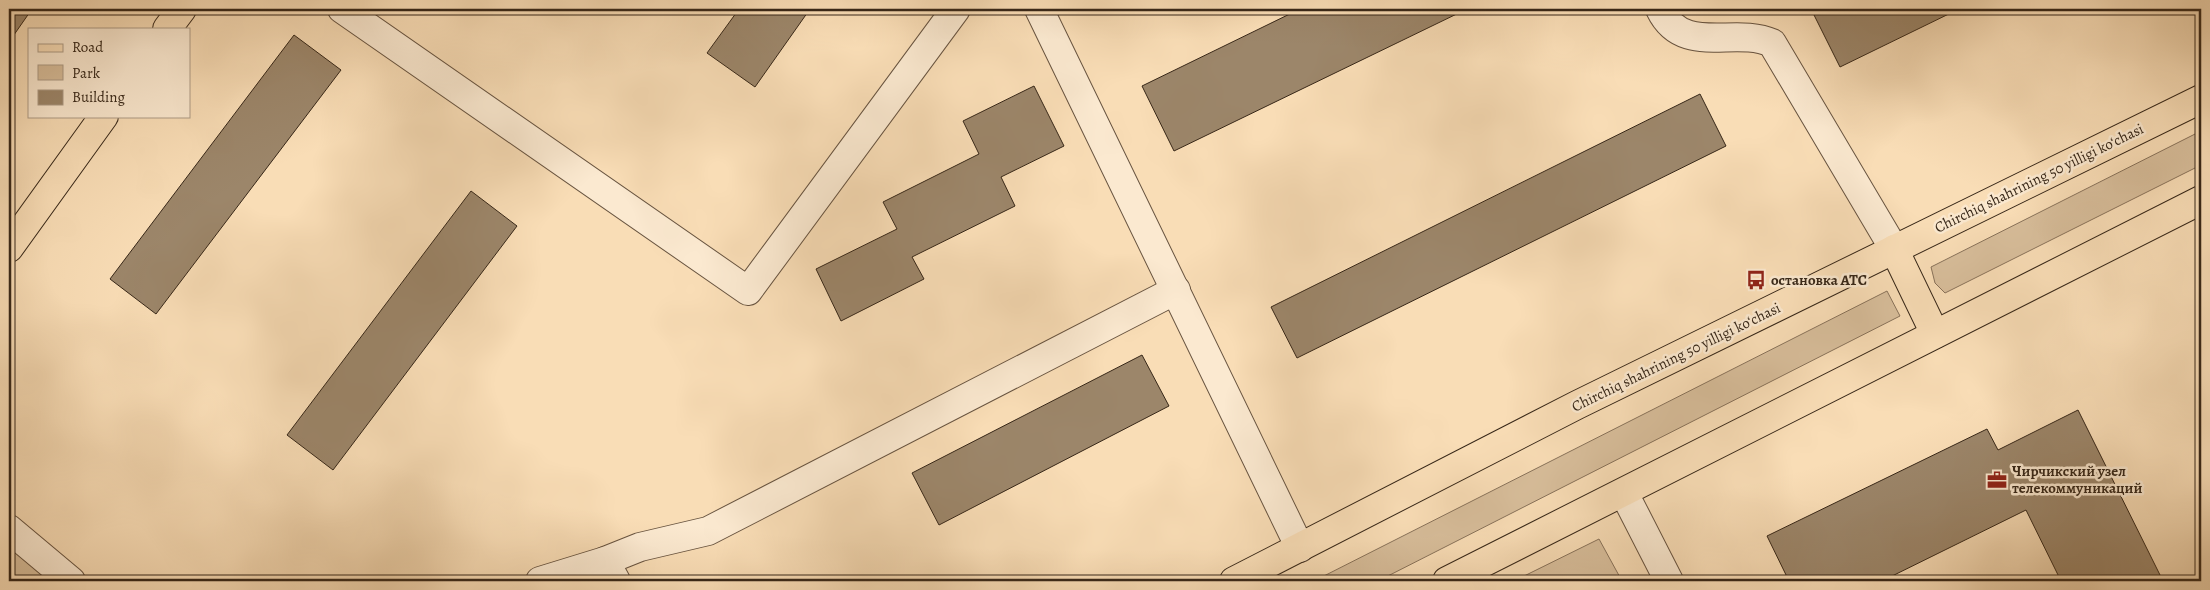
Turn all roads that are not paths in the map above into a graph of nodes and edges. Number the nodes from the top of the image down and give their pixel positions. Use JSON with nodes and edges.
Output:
{"nodes":[{"id":1,"x":182,"y":9,"type":"edge"},
{"id":2,"x":342,"y":9,"type":"edge"},
{"id":3,"x":956,"y":9,"type":"edge"},
{"id":4,"x":1039,"y":9,"type":"edge"},
{"id":5,"x":1660,"y":9,"type":"edge"},
{"id":6,"x":168,"y":28,"type":"edge"},
{"id":7,"x":2201,"y":99,"type":"edge"},
{"id":8,"x":103,"y":118,"type":"edge"},
{"id":9,"x":2201,"y":200,"type":"edge"},
{"id":10,"x":9,"y":248,"type":"edge"},
{"id":11,"x":1894,"y":249,"type":"junction"},
{"id":12,"x":1176,"y":290,"type":"junction"},
{"id":13,"x":1934,"y":334,"type":"junction"},
{"id":14,"x":1624,"y":493,"type":"junction"},
{"id":15,"x":9,"y":529,"type":"edge"},
{"id":16,"x":1300,"y":548,"type":"junction"},
{"id":17,"x":610,"y":571,"type":"edge"},
{"id":18,"x":1268,"y":574,"type":"edge"},
{"id":19,"x":71,"y":581,"type":"edge"},
{"id":20,"x":540,"y":581,"type":"edge"},
{"id":21,"x":1234,"y":581,"type":"edge"},
{"id":22,"x":1447,"y":581,"type":"edge"},
{"id":23,"x":1669,"y":581,"type":"edge"}],
"edges":[{"from":1,"to":6,"type":"main road"},
{"from":2,"to":3,"type":"street"},
{"from":4,"to":12,"type":"street"},
{"from":5,"to":11,"type":"street"},
{"from":7,"to":11,"type":"main road","name":"Chirchiq shahrining 50 yilligi koʻchasi"},
{"from":8,"to":10,"type":"main road"},
{"from":9,"to":13,"type":"main road"},
{"from":11,"to":13,"type":"main road"},
{"from":11,"to":16,"type":"main road","name":"Chirchiq shahrining 50 yilligi koʻchasi"},
{"from":12,"to":16,"type":"street"},
{"from":12,"to":17,"type":"street"},
{"from":13,"to":14,"type":"main road"},
{"from":14,"to":22,"type":"main road"},
{"from":14,"to":23,"type":"street"},
{"from":15,"to":19,"type":"street"},
{"from":16,"to":18,"type":"main road","name":"Chirchiq shahrining 50 yilligi koʻchasi"},
{"from":17,"to":20,"type":"street"},
{"from":18,"to":21,"type":"main road","name":"Chirchiq shahrining 50 yilligi koʻchasi"}]}
